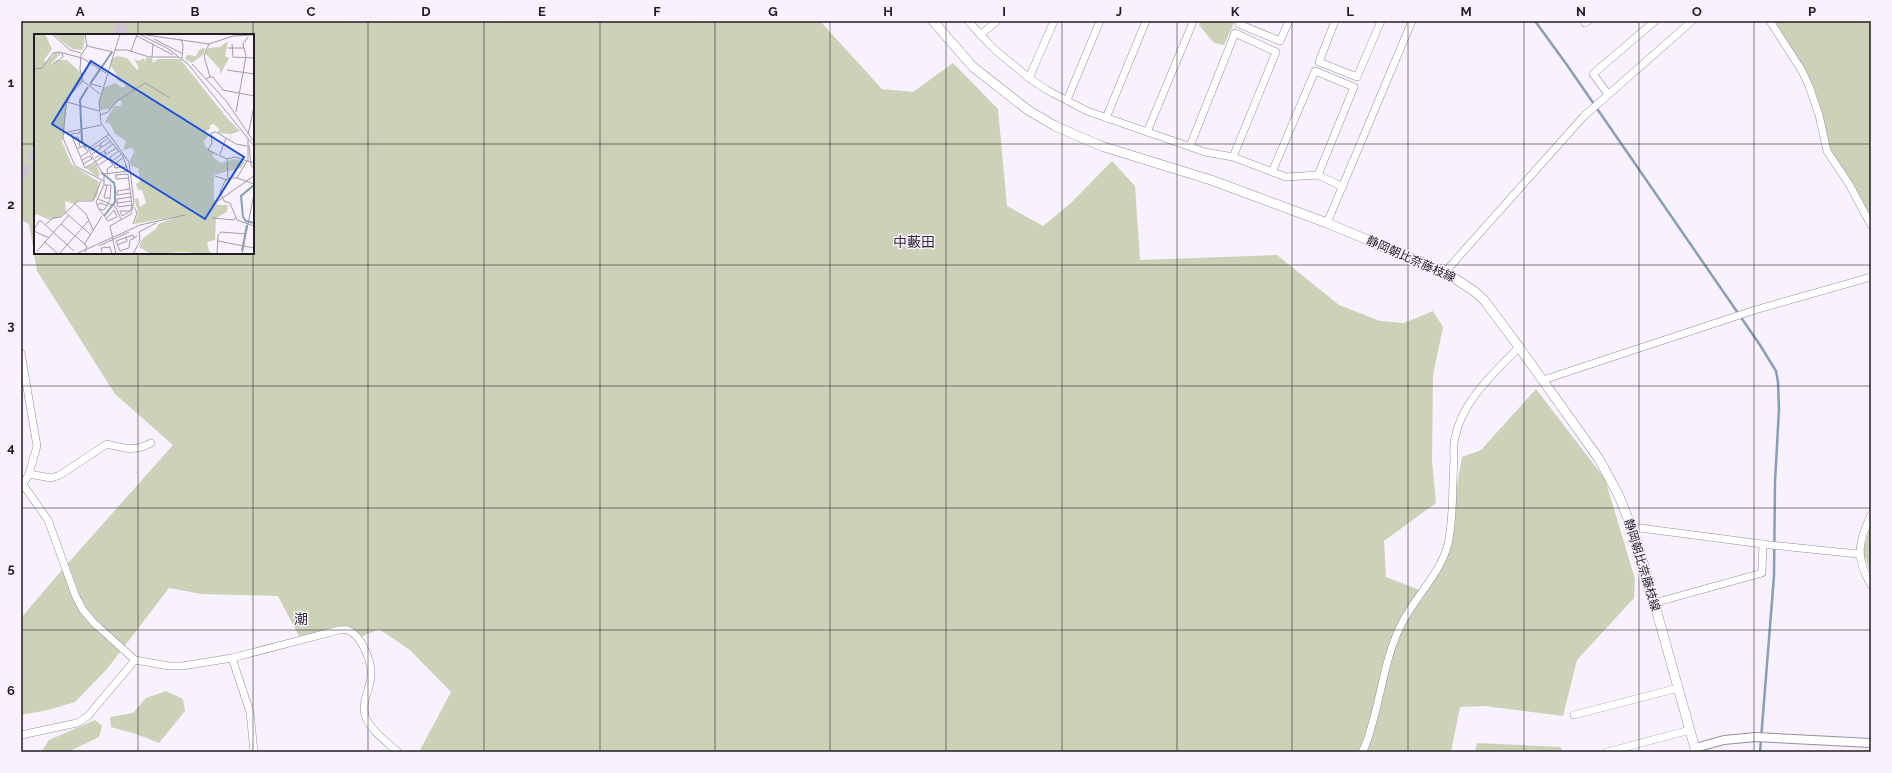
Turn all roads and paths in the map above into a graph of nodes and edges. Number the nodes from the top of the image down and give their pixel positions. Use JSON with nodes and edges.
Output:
{"nodes":[{"id":1,"x":933,"y":21,"type":"edge"},
{"id":2,"x":968,"y":21,"type":"edge"},
{"id":3,"x":997,"y":21,"type":"edge"},
{"id":4,"x":1054,"y":21,"type":"edge"},
{"id":5,"x":1100,"y":21,"type":"edge"},
{"id":6,"x":1146,"y":21,"type":"edge"},
{"id":7,"x":1191,"y":21,"type":"edge"},
{"id":8,"x":1241,"y":21,"type":"edge"},
{"id":9,"x":1288,"y":21,"type":"edge"},
{"id":10,"x":1335,"y":21,"type":"edge"},
{"id":11,"x":1380,"y":21,"type":"edge"},
{"id":12,"x":1412,"y":21,"type":"edge"},
{"id":13,"x":1584,"y":21,"type":"edge"},
{"id":14,"x":1588,"y":21,"type":"edge"},
{"id":15,"x":1655,"y":21,"type":"edge"},
{"id":16,"x":1692,"y":21,"type":"edge"},
{"id":17,"x":1770,"y":21,"type":"edge"},
{"id":18,"x":980,"y":35,"type":"junction"},
{"id":19,"x":1029,"y":78,"type":"junction"},
{"id":20,"x":1608,"y":94,"type":"junction"},
{"id":21,"x":1067,"y":100,"type":"junction"},
{"id":22,"x":1106,"y":118,"type":"junction"},
{"id":23,"x":1147,"y":132,"type":"junction"},
{"id":24,"x":1190,"y":146,"type":"junction"},
{"id":25,"x":1232,"y":157,"type":"junction"},
{"id":26,"x":1272,"y":172,"type":"junction"},
{"id":27,"x":1318,"y":175,"type":"junction"},
{"id":28,"x":1343,"y":187,"type":"junction"},
{"id":29,"x":1327,"y":223,"type":"junction"},
{"id":30,"x":1871,"y":225,"type":"edge"},
{"id":31,"x":1445,"y":272,"type":"junction"},
{"id":32,"x":1871,"y":277,"type":"edge"},
{"id":33,"x":1519,"y":347,"type":"junction"},
{"id":34,"x":21,"y":353,"type":"edge"},
{"id":35,"x":1542,"y":380,"type":"junction"},
{"id":36,"x":151,"y":443,"type":"dead end"},
{"id":37,"x":29,"y":474,"type":"junction"},
{"id":38,"x":22,"y":487,"type":"edge"},
{"id":39,"x":1871,"y":514,"type":"edge"},
{"id":40,"x":1632,"y":527,"type":"junction"},
{"id":41,"x":1767,"y":544,"type":"junction"},
{"id":42,"x":1858,"y":554,"type":"junction"},
{"id":43,"x":1871,"y":585,"type":"edge"},
{"id":44,"x":1654,"y":603,"type":"junction"},
{"id":45,"x":232,"y":658,"type":"junction"},
{"id":46,"x":136,"y":660,"type":"junction"},
{"id":47,"x":1678,"y":688,"type":"junction"},
{"id":48,"x":1574,"y":715,"type":"dead end"},
{"id":49,"x":1690,"y":730,"type":"junction"},
{"id":50,"x":21,"y":735,"type":"edge"},
{"id":51,"x":1871,"y":743,"type":"edge"},
{"id":52,"x":1695,"y":750,"type":"edge"},
{"id":53,"x":254,"y":752,"type":"edge"},
{"id":54,"x":398,"y":752,"type":"edge"},
{"id":55,"x":1362,"y":752,"type":"edge"},
{"id":56,"x":1607,"y":752,"type":"edge"}],
"edges":[{"from":1,"to":29,"type":"main road","name":"静岡朝比奈藤枝線"},
{"from":2,"to":18,"type":"street"},
{"from":3,"to":18,"type":"street"},
{"from":4,"to":19,"type":"street"},
{"from":5,"to":21,"type":"street"},
{"from":6,"to":22,"type":"street"},
{"from":7,"to":23,"type":"street"},
{"from":8,"to":9,"type":"street"},
{"from":10,"to":11,"type":"street"},
{"from":12,"to":28,"type":"street"},
{"from":13,"to":14,"type":"street"},
{"from":15,"to":20,"type":"street"},
{"from":16,"to":20,"type":"street"},
{"from":17,"to":30,"type":"street"},
{"from":18,"to":19,"type":"street"},
{"from":19,"to":21,"type":"street"},
{"from":20,"to":31,"type":"street"},
{"from":21,"to":22,"type":"street"},
{"from":22,"to":23,"type":"street"},
{"from":23,"to":24,"type":"street"},
{"from":24,"to":25,"type":"street"},
{"from":24,"to":25,"type":"street"},
{"from":25,"to":26,"type":"street"},
{"from":26,"to":27,"type":"street"},
{"from":26,"to":27,"type":"street"},
{"from":27,"to":28,"type":"street"},
{"from":28,"to":29,"type":"street"},
{"from":29,"to":31,"type":"main road","name":"静岡朝比奈藤枝線"},
{"from":31,"to":33,"type":"main road","name":"静岡朝比奈藤枝線"},
{"from":32,"to":35,"type":"street"},
{"from":33,"to":35,"type":"main road","name":"静岡朝比奈藤枝線"},
{"from":33,"to":55,"type":"street"},
{"from":34,"to":37,"type":"street"},
{"from":35,"to":40,"type":"main road","name":"静岡朝比奈藤枝線"},
{"from":36,"to":37,"type":"street"},
{"from":37,"to":38,"type":"street"},
{"from":38,"to":46,"type":"street"},
{"from":39,"to":42,"type":"street"},
{"from":40,"to":41,"type":"street"},
{"from":40,"to":44,"type":"main road","name":"静岡朝比奈藤枝線"},
{"from":41,"to":42,"type":"street"},
{"from":41,"to":44,"type":"street"},
{"from":42,"to":43,"type":"street"},
{"from":44,"to":47,"type":"main road","name":"静岡朝比奈藤枝線"},
{"from":45,"to":46,"type":"street"},
{"from":45,"to":53,"type":"street"},
{"from":45,"to":54,"type":"street"},
{"from":46,"to":50,"type":"street"},
{"from":47,"to":48,"type":"street"},
{"from":47,"to":49,"type":"main road","name":"静岡朝比奈藤枝線"},
{"from":49,"to":52,"type":"main road","name":"静岡朝比奈藤枝線"},
{"from":49,"to":56,"type":"street"},
{"from":51,"to":52,"type":"street"}]}
